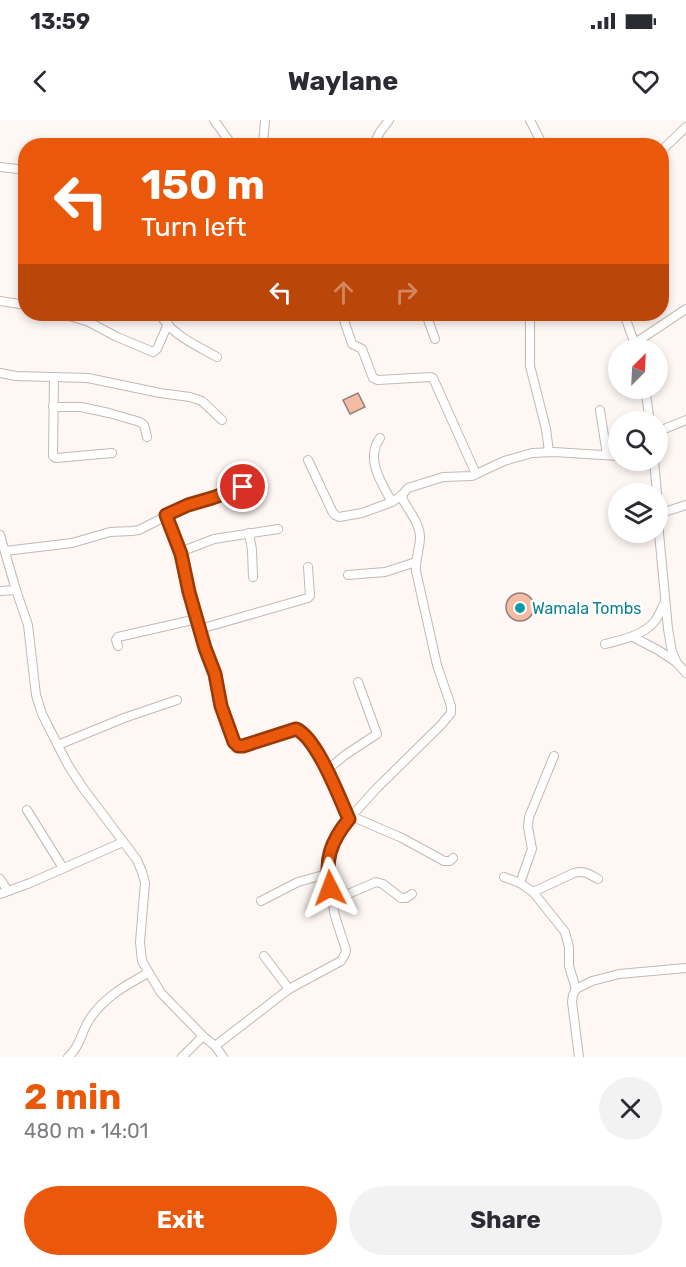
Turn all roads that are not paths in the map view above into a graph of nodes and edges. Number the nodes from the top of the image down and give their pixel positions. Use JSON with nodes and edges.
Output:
{"nodes":[{"id":1,"x":214,"y":120,"type":"edge"},
{"id":2,"x":265,"y":120,"type":"edge"},
{"id":3,"x":388,"y":120,"type":"edge"},
{"id":4,"x":530,"y":120,"type":"edge"},
{"id":5,"x":686,"y":128,"type":"edge"},
{"id":6,"x":226,"y":138,"type":"edge"},
{"id":7,"x":264,"y":138,"type":"edge"},
{"id":8,"x":377,"y":138,"type":"edge"},
{"id":9,"x":539,"y":138,"type":"edge"},
{"id":10,"x":669,"y":144,"type":"edge"},
{"id":11,"x":0,"y":167,"type":"edge"},
{"id":12,"x":18,"y":169,"type":"edge"},
{"id":13,"x":0,"y":301,"type":"edge"},
{"id":14,"x":18,"y":304,"type":"edge"},
{"id":15,"x":686,"y":309,"type":"edge"},
{"id":16,"x":86,"y":321,"type":"edge"},
{"id":17,"x":165,"y":321,"type":"edge"},
{"id":18,"x":344,"y":321,"type":"edge"},
{"id":19,"x":429,"y":321,"type":"edge"},
{"id":20,"x":530,"y":321,"type":"edge"},
{"id":21,"x":627,"y":321,"type":"edge"},
{"id":22,"x":168,"y":324,"type":"junction"},
{"id":23,"x":435,"y":339,"type":"dead end"},
{"id":24,"x":633,"y":339,"type":"edge"},
{"id":25,"x":645,"y":339,"type":"edge"},
{"id":26,"x":217,"y":357,"type":"dead end"},
{"id":27,"x":0,"y":373,"type":"edge"},
{"id":28,"x":54,"y":377,"type":"junction"},
{"id":29,"x":53,"y":407,"type":"junction"},
{"id":30,"x":600,"y":410,"type":"dead end"},
{"id":31,"x":222,"y":420,"type":"dead end"},
{"id":32,"x":686,"y":420,"type":"edge"},
{"id":33,"x":668,"y":427,"type":"edge"},
{"id":34,"x":147,"y":437,"type":"dead end"},
{"id":35,"x":380,"y":438,"type":"dead end"},
{"id":36,"x":549,"y":452,"type":"junction"},
{"id":37,"x":112,"y":453,"type":"dead end"},
{"id":38,"x":607,"y":455,"type":"joint"},
{"id":39,"x":308,"y":460,"type":"dead end"},
{"id":40,"x":476,"y":474,"type":"junction"},
{"id":41,"x":243,"y":487,"type":"dead end"},
{"id":42,"x":402,"y":495,"type":"junction"},
{"id":43,"x":392,"y":502,"type":"junction"},
{"id":44,"x":686,"y":505,"type":"edge"},
{"id":45,"x":668,"y":511,"type":"edge"},
{"id":46,"x":166,"y":515,"type":"junction"},
{"id":47,"x":278,"y":529,"type":"dead end"},
{"id":48,"x":249,"y":533,"type":"junction"},
{"id":49,"x":0,"y":535,"type":"edge"},
{"id":50,"x":660,"y":543,"type":"edge"},
{"id":51,"x":5,"y":551,"type":"junction"},
{"id":52,"x":180,"y":552,"type":"junction"},
{"id":53,"x":416,"y":562,"type":"junction"},
{"id":54,"x":308,"y":567,"type":"dead end"},
{"id":55,"x":348,"y":575,"type":"dead end"},
{"id":56,"x":253,"y":577,"type":"dead end"},
{"id":57,"x":16,"y":590,"type":"junction"},
{"id":58,"x":0,"y":591,"type":"edge"},
{"id":59,"x":665,"y":602,"type":"junction"},
{"id":60,"x":197,"y":619,"type":"junction"},
{"id":61,"x":200,"y":629,"type":"junction"},
{"id":62,"x":633,"y":637,"type":"junction"},
{"id":63,"x":605,"y":644,"type":"dead end"},
{"id":64,"x":118,"y":646,"type":"dead end"},
{"id":65,"x":677,"y":663,"type":"junction"},
{"id":66,"x":686,"y":673,"type":"edge"},
{"id":67,"x":358,"y":682,"type":"dead end"},
{"id":68,"x":177,"y":700,"type":"dead end"},
{"id":69,"x":58,"y":745,"type":"junction"},
{"id":70,"x":554,"y":756,"type":"dead end"},
{"id":71,"x":327,"y":770,"type":"junction"},
{"id":72,"x":27,"y":810,"type":"dead end"},
{"id":73,"x":350,"y":818,"type":"junction"},
{"id":74,"x":123,"y":842,"type":"junction"},
{"id":75,"x":453,"y":858,"type":"dead end"},
{"id":76,"x":63,"y":868,"type":"junction"},
{"id":77,"x":327,"y":874,"type":"junction"},
{"id":78,"x":504,"y":877,"type":"dead end"},
{"id":79,"x":0,"y":879,"type":"edge"},
{"id":80,"x":598,"y":879,"type":"dead end"},
{"id":81,"x":520,"y":883,"type":"junction"},
{"id":82,"x":533,"y":892,"type":"junction"},
{"id":83,"x":4,"y":893,"type":"edge"},
{"id":84,"x":412,"y":894,"type":"dead end"},
{"id":85,"x":261,"y":901,"type":"dead end"},
{"id":86,"x":332,"y":901,"type":"junction"},
{"id":87,"x":264,"y":956,"type":"dead end"},
{"id":88,"x":686,"y":968,"type":"edge"},
{"id":89,"x":148,"y":973,"type":"junction"},
{"id":90,"x":289,"y":989,"type":"junction"},
{"id":91,"x":576,"y":989,"type":"junction"},
{"id":92,"x":203,"y":1036,"type":"junction"},
{"id":93,"x":215,"y":1046,"type":"junction"},
{"id":94,"x":68,"y":1057,"type":"edge"},
{"id":95,"x":182,"y":1057,"type":"edge"},
{"id":96,"x":223,"y":1057,"type":"edge"},
{"id":97,"x":579,"y":1057,"type":"edge"}],
"edges":[{"from":1,"to":6,"type":"street"},
{"from":2,"to":7,"type":"street"},
{"from":3,"to":8,"type":"street"},
{"from":4,"to":9,"type":"street"},
{"from":5,"to":10,"type":"street"},
{"from":11,"to":12,"type":"street"},
{"from":13,"to":14,"type":"street"},
{"from":15,"to":25,"type":"street"},
{"from":16,"to":22,"type":"street"},
{"from":17,"to":22,"type":"street"},
{"from":18,"to":40,"type":"street"},
{"from":19,"to":23,"type":"street"},
{"from":20,"to":36,"type":"street"},
{"from":21,"to":24,"type":"street"},
{"from":22,"to":26,"type":"street"},
{"from":27,"to":28,"type":"street"},
{"from":28,"to":29,"type":"street"},
{"from":28,"to":31,"type":"street"},
{"from":29,"to":34,"type":"street"},
{"from":29,"to":37,"type":"street"},
{"from":30,"to":38,"type":"street"},
{"from":32,"to":33,"type":"street"},
{"from":35,"to":43,"type":"street"},
{"from":36,"to":38,"type":"street"},
{"from":36,"to":40,"type":"street"},
{"from":39,"to":43,"type":"street"},
{"from":40,"to":42,"type":"street"},
{"from":41,"to":46,"type":"street"},
{"from":42,"to":43,"type":"street"},
{"from":42,"to":53,"type":"street"},
{"from":44,"to":45,"type":"street"},
{"from":46,"to":51,"type":"street"},
{"from":46,"to":52,"type":"street"},
{"from":47,"to":48,"type":"street"},
{"from":48,"to":52,"type":"street"},
{"from":48,"to":56,"type":"street"},
{"from":49,"to":51,"type":"street"},
{"from":50,"to":59,"type":"street"},
{"from":51,"to":57,"type":"street"},
{"from":52,"to":60,"type":"street"},
{"from":53,"to":55,"type":"street"},
{"from":53,"to":73,"type":"street"},
{"from":54,"to":61,"type":"street"},
{"from":57,"to":58,"type":"street"},
{"from":57,"to":69,"type":"street"},
{"from":59,"to":62,"type":"street"},
{"from":59,"to":65,"type":"street"},
{"from":60,"to":61,"type":"street"},
{"from":60,"to":64,"type":"street"},
{"from":61,"to":71,"type":"street"},
{"from":62,"to":63,"type":"street"},
{"from":62,"to":65,"type":"street"},
{"from":65,"to":66,"type":"street"},
{"from":67,"to":71,"type":"street"},
{"from":68,"to":69,"type":"street"},
{"from":69,"to":74,"type":"street"},
{"from":70,"to":81,"type":"street"},
{"from":71,"to":73,"type":"street"},
{"from":72,"to":76,"type":"street"},
{"from":73,"to":75,"type":"street"},
{"from":73,"to":77,"type":"street"},
{"from":74,"to":76,"type":"street"},
{"from":74,"to":89,"type":"street"},
{"from":76,"to":83,"type":"street"},
{"from":77,"to":85,"type":"street"},
{"from":77,"to":86,"type":"street"},
{"from":78,"to":81,"type":"street"},
{"from":79,"to":83,"type":"street"},
{"from":80,"to":82,"type":"street"},
{"from":81,"to":82,"type":"street"},
{"from":82,"to":91,"type":"street"},
{"from":84,"to":86,"type":"street"},
{"from":86,"to":90,"type":"street"},
{"from":87,"to":90,"type":"street"},
{"from":88,"to":91,"type":"street"},
{"from":89,"to":92,"type":"street"},
{"from":89,"to":94,"type":"street"},
{"from":90,"to":93,"type":"street"},
{"from":91,"to":97,"type":"street"},
{"from":92,"to":93,"type":"street"},
{"from":92,"to":95,"type":"street"},
{"from":93,"to":96,"type":"street"}]}
